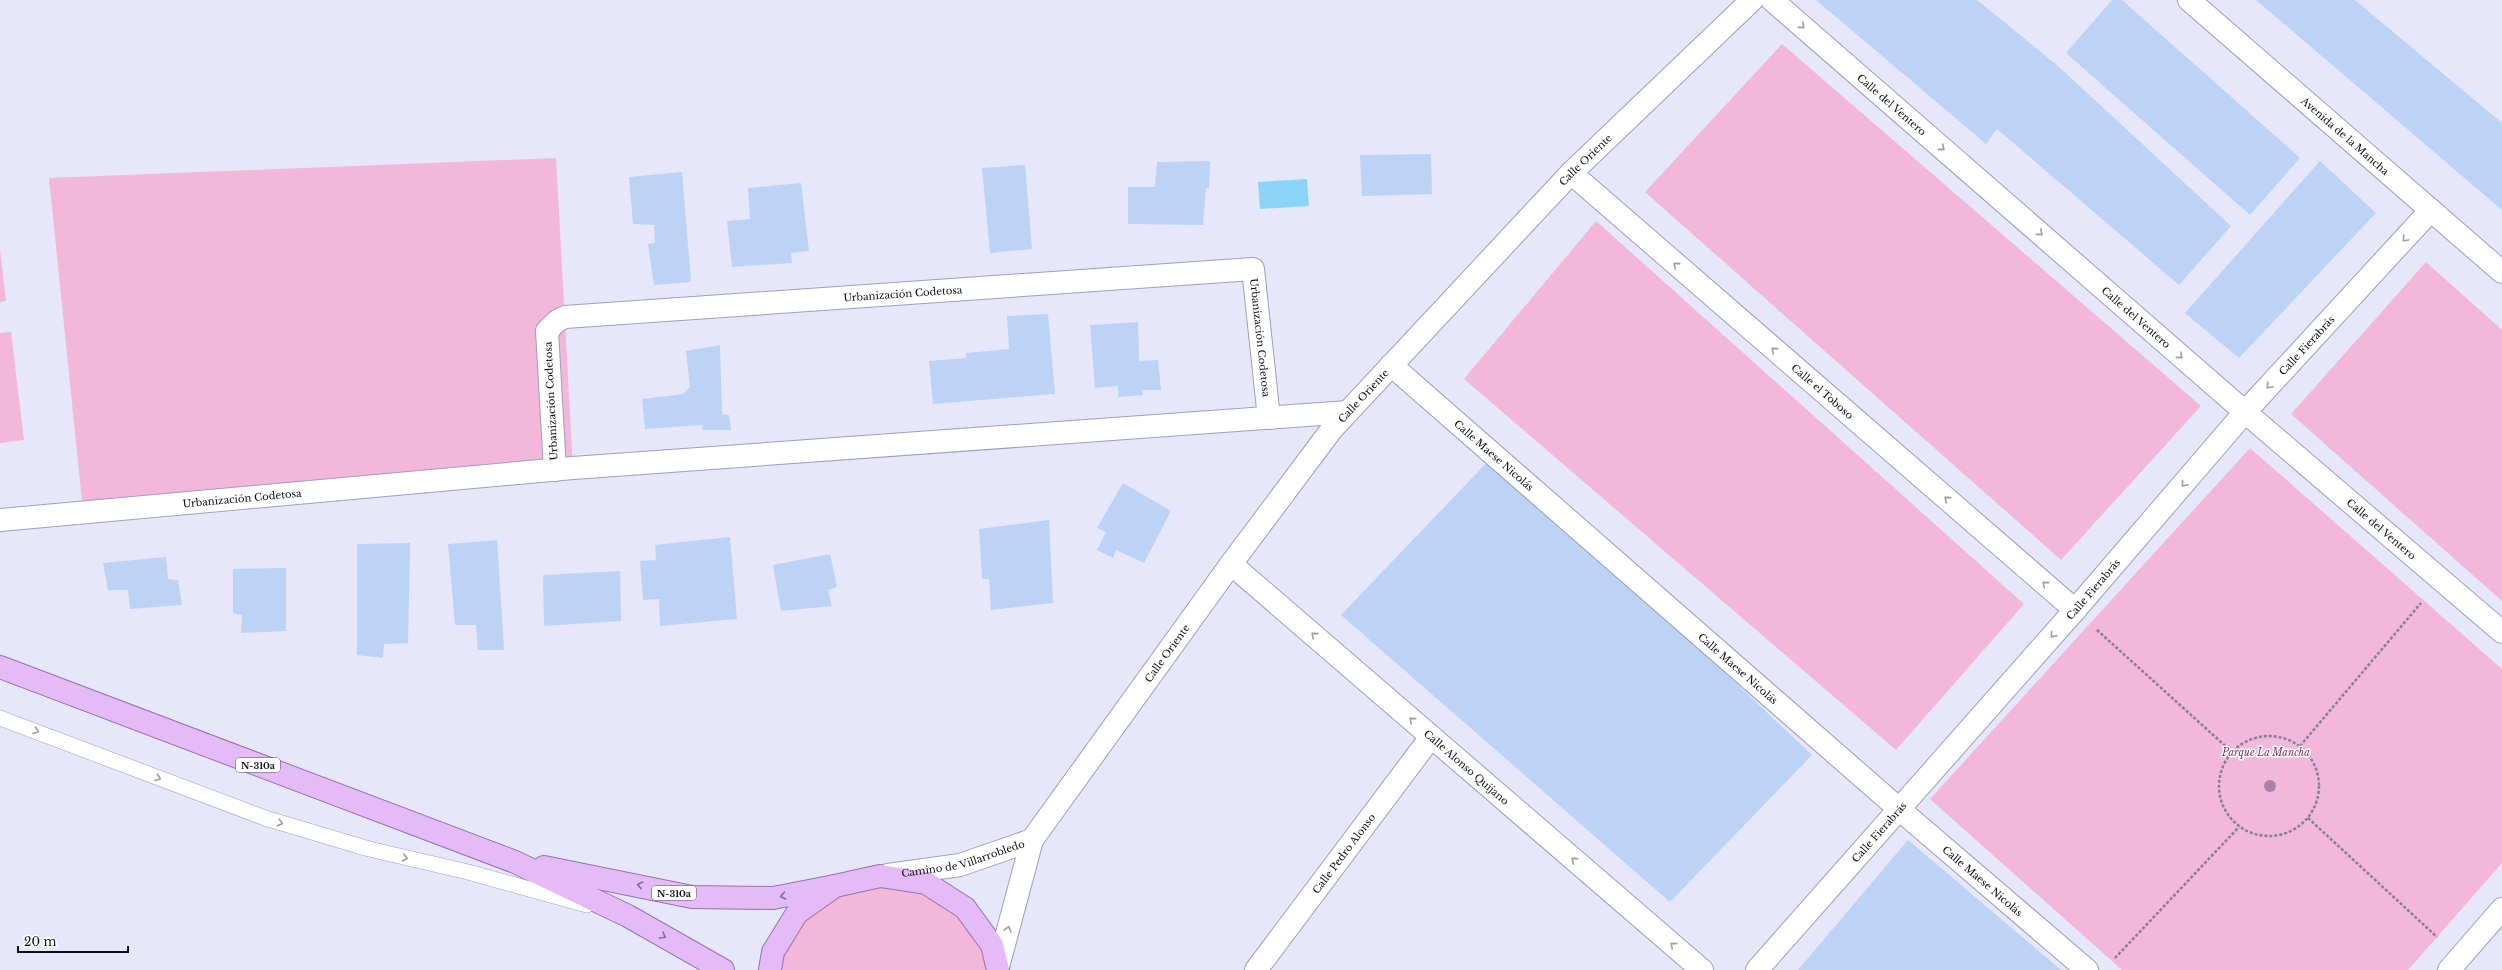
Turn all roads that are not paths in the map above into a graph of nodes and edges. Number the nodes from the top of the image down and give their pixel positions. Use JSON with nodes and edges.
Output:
{"nodes":[{"id":1,"x":1752,"y":0,"type":"edge"},
{"id":2,"x":1772,"y":0,"type":"edge"},
{"id":3,"x":2189,"y":0,"type":"edge"},
{"id":4,"x":1571,"y":173,"type":"junction"},
{"id":5,"x":2431,"y":210,"type":"junction"},
{"id":6,"x":2502,"y":272,"type":"edge"},
{"id":7,"x":1391,"y":365,"type":"junction"},
{"id":8,"x":1348,"y":412,"type":"junction"},
{"id":9,"x":2245,"y":412,"type":"junction"},
{"id":10,"x":1269,"y":418,"type":"junction"},
{"id":11,"x":555,"y":470,"type":"junction"},
{"id":12,"x":0,"y":520,"type":"edge"},
{"id":13,"x":1231,"y":564,"type":"junction"},
{"id":14,"x":2075,"y":610,"type":"junction"},
{"id":15,"x":2502,"y":632,"type":"edge"},
{"id":16,"x":0,"y":667,"type":"edge"},
{"id":17,"x":0,"y":718,"type":"edge"},
{"id":18,"x":1431,"y":736,"type":"junction"},
{"id":19,"x":1898,"y":810,"type":"junction"},
{"id":20,"x":1032,"y":840,"type":"junction"},
{"id":21,"x":516,"y":862,"type":"junction"},
{"id":22,"x":880,"y":876,"type":"junction"},
{"id":23,"x":835,"y":886,"type":"junction"},
{"id":24,"x":2502,"y":909,"type":"edge"},
{"id":25,"x":628,"y":916,"type":"junction"},
{"id":26,"x":2460,"y":966,"type":"edge"},
{"id":27,"x":998,"y":968,"type":"edge"},
{"id":28,"x":723,"y":970,"type":"edge"},
{"id":29,"x":770,"y":970,"type":"edge"},
{"id":30,"x":1256,"y":970,"type":"edge"},
{"id":31,"x":1702,"y":970,"type":"edge"},
{"id":32,"x":1757,"y":970,"type":"edge"},
{"id":33,"x":2087,"y":970,"type":"edge"}],
"edges":[{"from":1,"to":4,"type":"street","name":"Calle Oriente"},
{"from":2,"to":9,"type":"street","name":"Calle del Ventero","one_way":true},
{"from":3,"to":5,"type":"street","name":"Avenida de la Mancha"},
{"from":4,"to":7,"type":"street","name":"Calle Oriente"},
{"from":14,"to":4,"type":"street","name":"Calle el Toboso","one_way":true},
{"from":5,"to":6,"type":"street","name":"Avenida de la Mancha"},
{"from":5,"to":9,"type":"street","name":"Calle Fierabrás","one_way":true},
{"from":7,"to":8,"type":"street","name":"Calle Oriente"},
{"from":7,"to":19,"type":"street","name":"Calle Maese Nicolás"},
{"from":8,"to":10,"type":"street","name":"Urbanización Codetosa"},
{"from":8,"to":13,"type":"street","name":"Calle Oriente"},
{"from":9,"to":14,"type":"street","name":"Calle Fierabrás","one_way":true},
{"from":9,"to":15,"type":"street","name":"Calle del Ventero"},
{"from":10,"to":11,"type":"street","name":"Urbanización Codetosa"},
{"from":10,"to":11,"type":"street","name":"Urbanización Codetosa"},
{"from":11,"to":12,"type":"street","name":"Urbanización Codetosa"},
{"from":18,"to":13,"type":"street","name":"Calle Alonso Quijano","one_way":true},
{"from":13,"to":20,"type":"street","name":"Calle Oriente"},
{"from":14,"to":19,"type":"street","name":"Calle Fierabrás","one_way":true},
{"from":16,"to":21,"type":"highway","number":"N-310a"},
{"from":17,"to":25,"type":"lane","one_way":true},
{"from":18,"to":30,"type":"street","name":"Calle Pedro Alonso"},
{"from":31,"to":18,"type":"street","name":"Calle Alonso Quijano","one_way":true},
{"from":19,"to":32,"type":"street","name":"Calle Fierabrás"},
{"from":19,"to":33,"type":"street","name":"Calle Maese Nicolás"},
{"from":20,"to":22,"type":"street","name":"Camino de Villarrobledo"},
{"from":27,"to":20,"type":"street","name":"Camino de Villarrobledo","one_way":true},
{"from":23,"to":21,"type":"highway","number":"N-310a","one_way":true},
{"from":21,"to":25,"type":"highway","number":"N-310a"},
{"from":22,"to":23,"type":"highway","number":"N-310a"},
{"from":22,"to":27,"type":"highway","number":"N-310a"},
{"from":23,"to":29,"type":"highway","number":"N-310a"},
{"from":24,"to":26,"type":"street"},
{"from":25,"to":28,"type":"highway","number":"N-310a","one_way":true}]}
